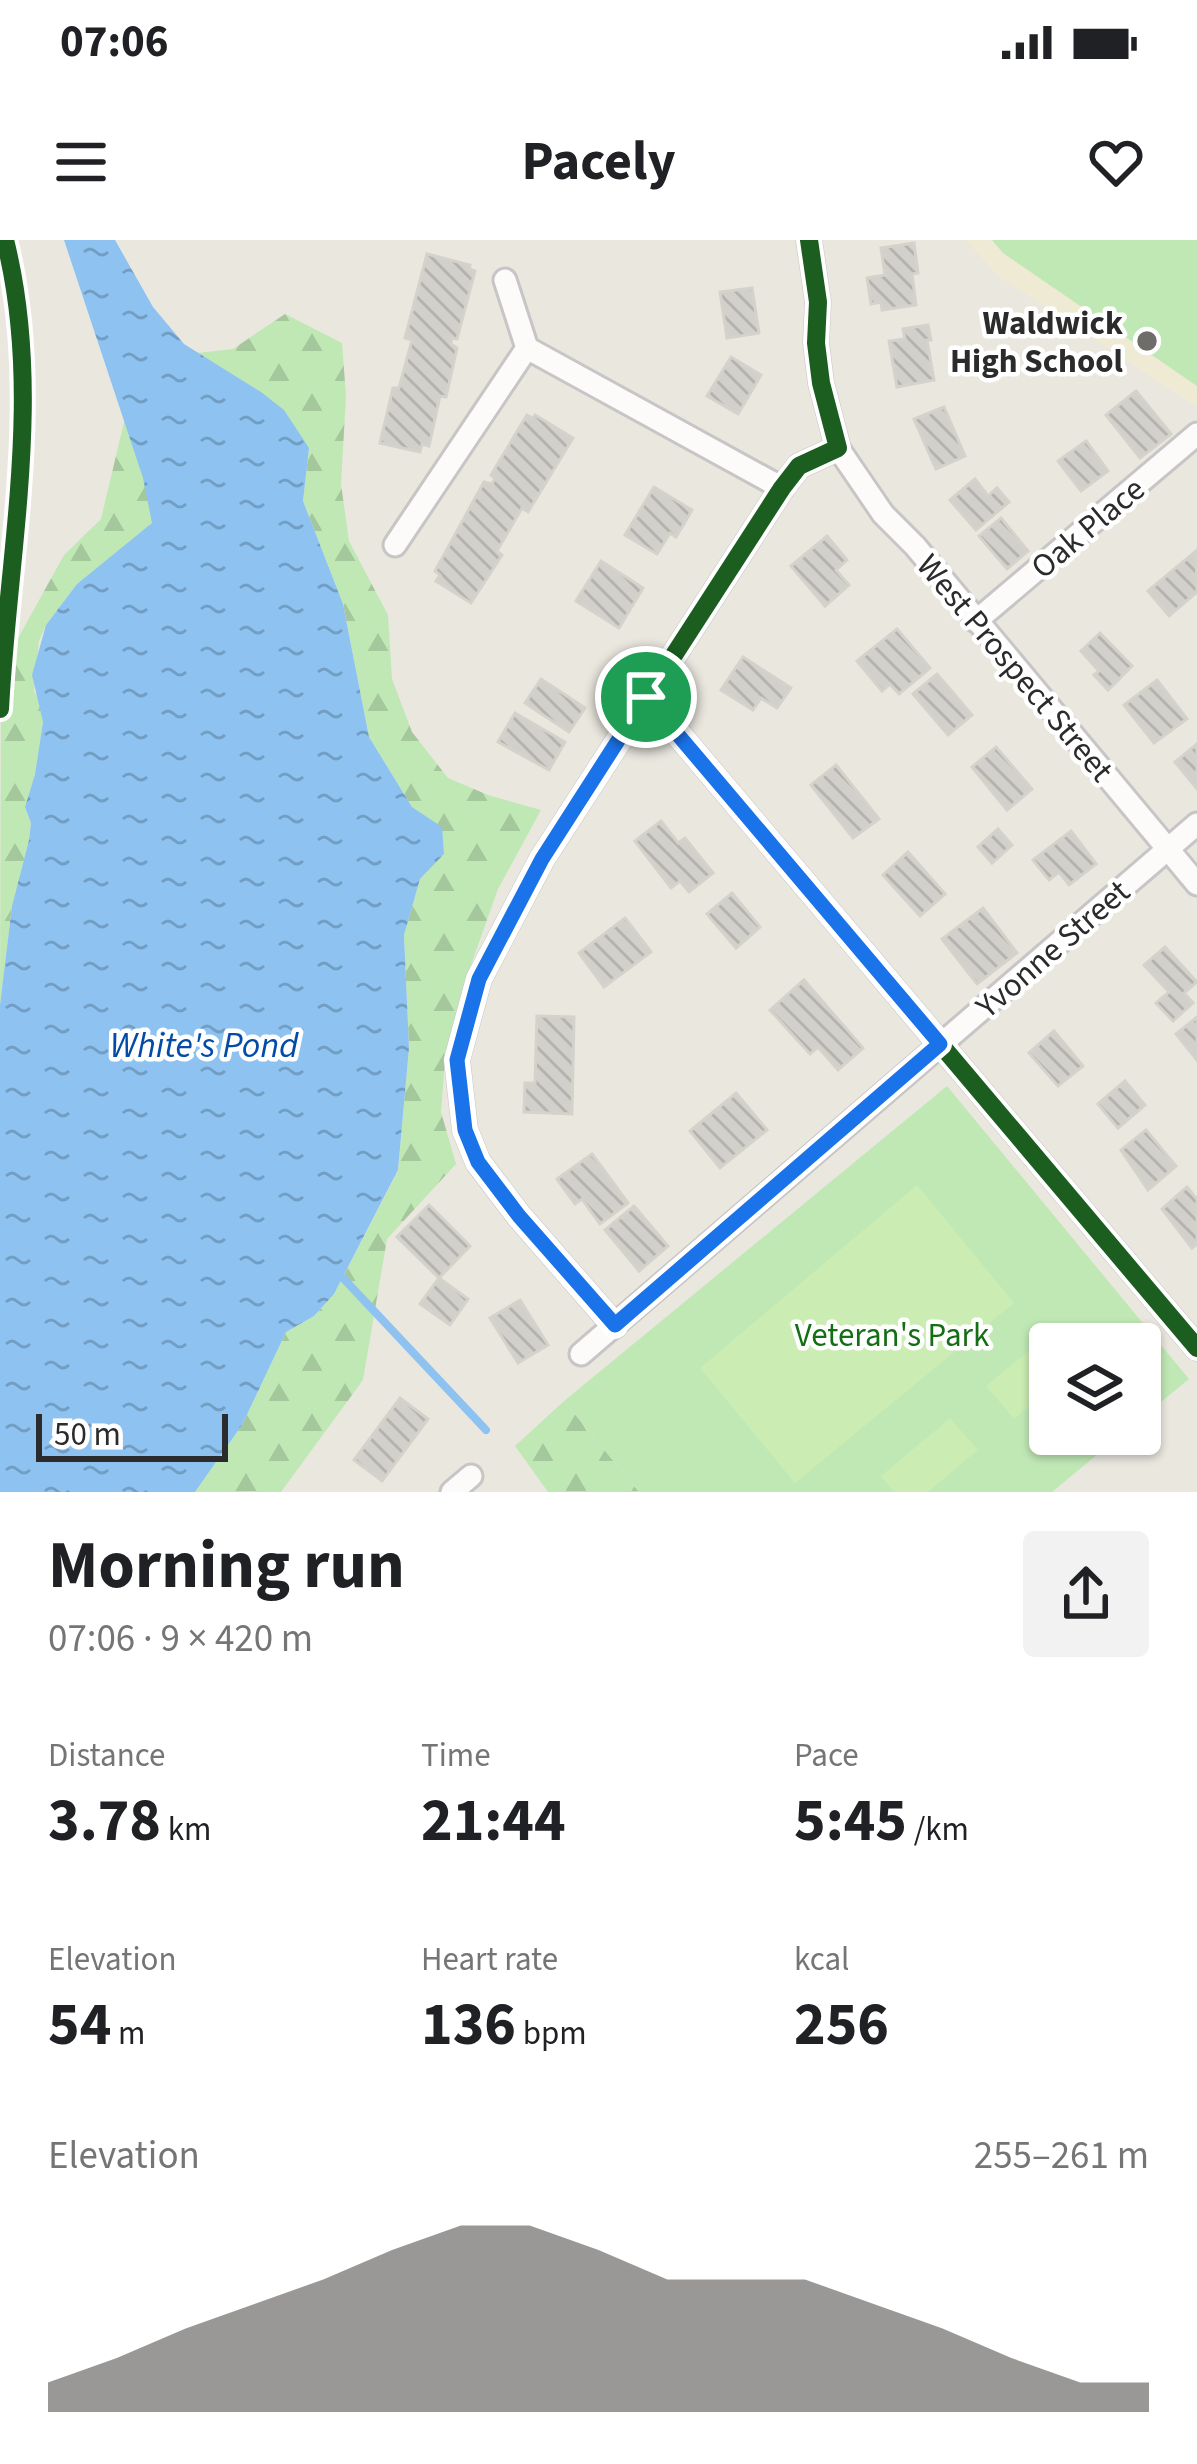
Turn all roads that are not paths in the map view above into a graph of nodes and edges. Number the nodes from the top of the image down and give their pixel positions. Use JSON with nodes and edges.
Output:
{"nodes":[{"id":1,"x":809,"y":240,"type":"edge"},
{"id":2,"x":505,"y":280,"type":"dead end"},
{"id":3,"x":527,"y":348,"type":"junction"},
{"id":4,"x":1197,"y":434,"type":"edge"},
{"id":5,"x":838,"y":448,"type":"junction"},
{"id":6,"x":782,"y":488,"type":"junction"},
{"id":7,"x":395,"y":545,"type":"dead end"},
{"id":8,"x":976,"y":620,"type":"junction"},
{"id":9,"x":646,"y":697,"type":"junction"},
{"id":10,"x":1197,"y":824,"type":"edge"},
{"id":11,"x":1167,"y":849,"type":"junction"},
{"id":12,"x":1197,"y":884,"type":"edge"},
{"id":13,"x":940,"y":1044,"type":"junction"},
{"id":14,"x":615,"y":1325,"type":"junction"},
{"id":15,"x":1197,"y":1348,"type":"edge"},
{"id":16,"x":580,"y":1354,"type":"dead end"},
{"id":17,"x":471,"y":1476,"type":"dead end"},
{"id":18,"x":452,"y":1492,"type":"edge"}],
"edges":[{"from":1,"to":5,"type":"street","name":"West Prospect Street"},
{"from":2,"to":3,"type":"street"},
{"from":3,"to":6,"type":"street"},
{"from":3,"to":7,"type":"street"},
{"from":4,"to":8,"type":"street","name":"Oak Place"},
{"from":5,"to":6,"type":"street"},
{"from":5,"to":8,"type":"street","name":"West Prospect Street"},
{"from":6,"to":9,"type":"street"},
{"from":8,"to":11,"type":"street","name":"West Prospect Street"},
{"from":9,"to":13,"type":"street"},
{"from":9,"to":14,"type":"street"},
{"from":10,"to":11,"type":"street","name":"Yvonne Street"},
{"from":11,"to":12,"type":"street","name":"West Prospect Street"},
{"from":11,"to":13,"type":"street","name":"Yvonne Street"},
{"from":13,"to":14,"type":"street","name":"Yvonne Street"},
{"from":13,"to":15,"type":"street"},
{"from":14,"to":16,"type":"street","name":"Yvonne Street"},
{"from":17,"to":18,"type":"street"}]}
